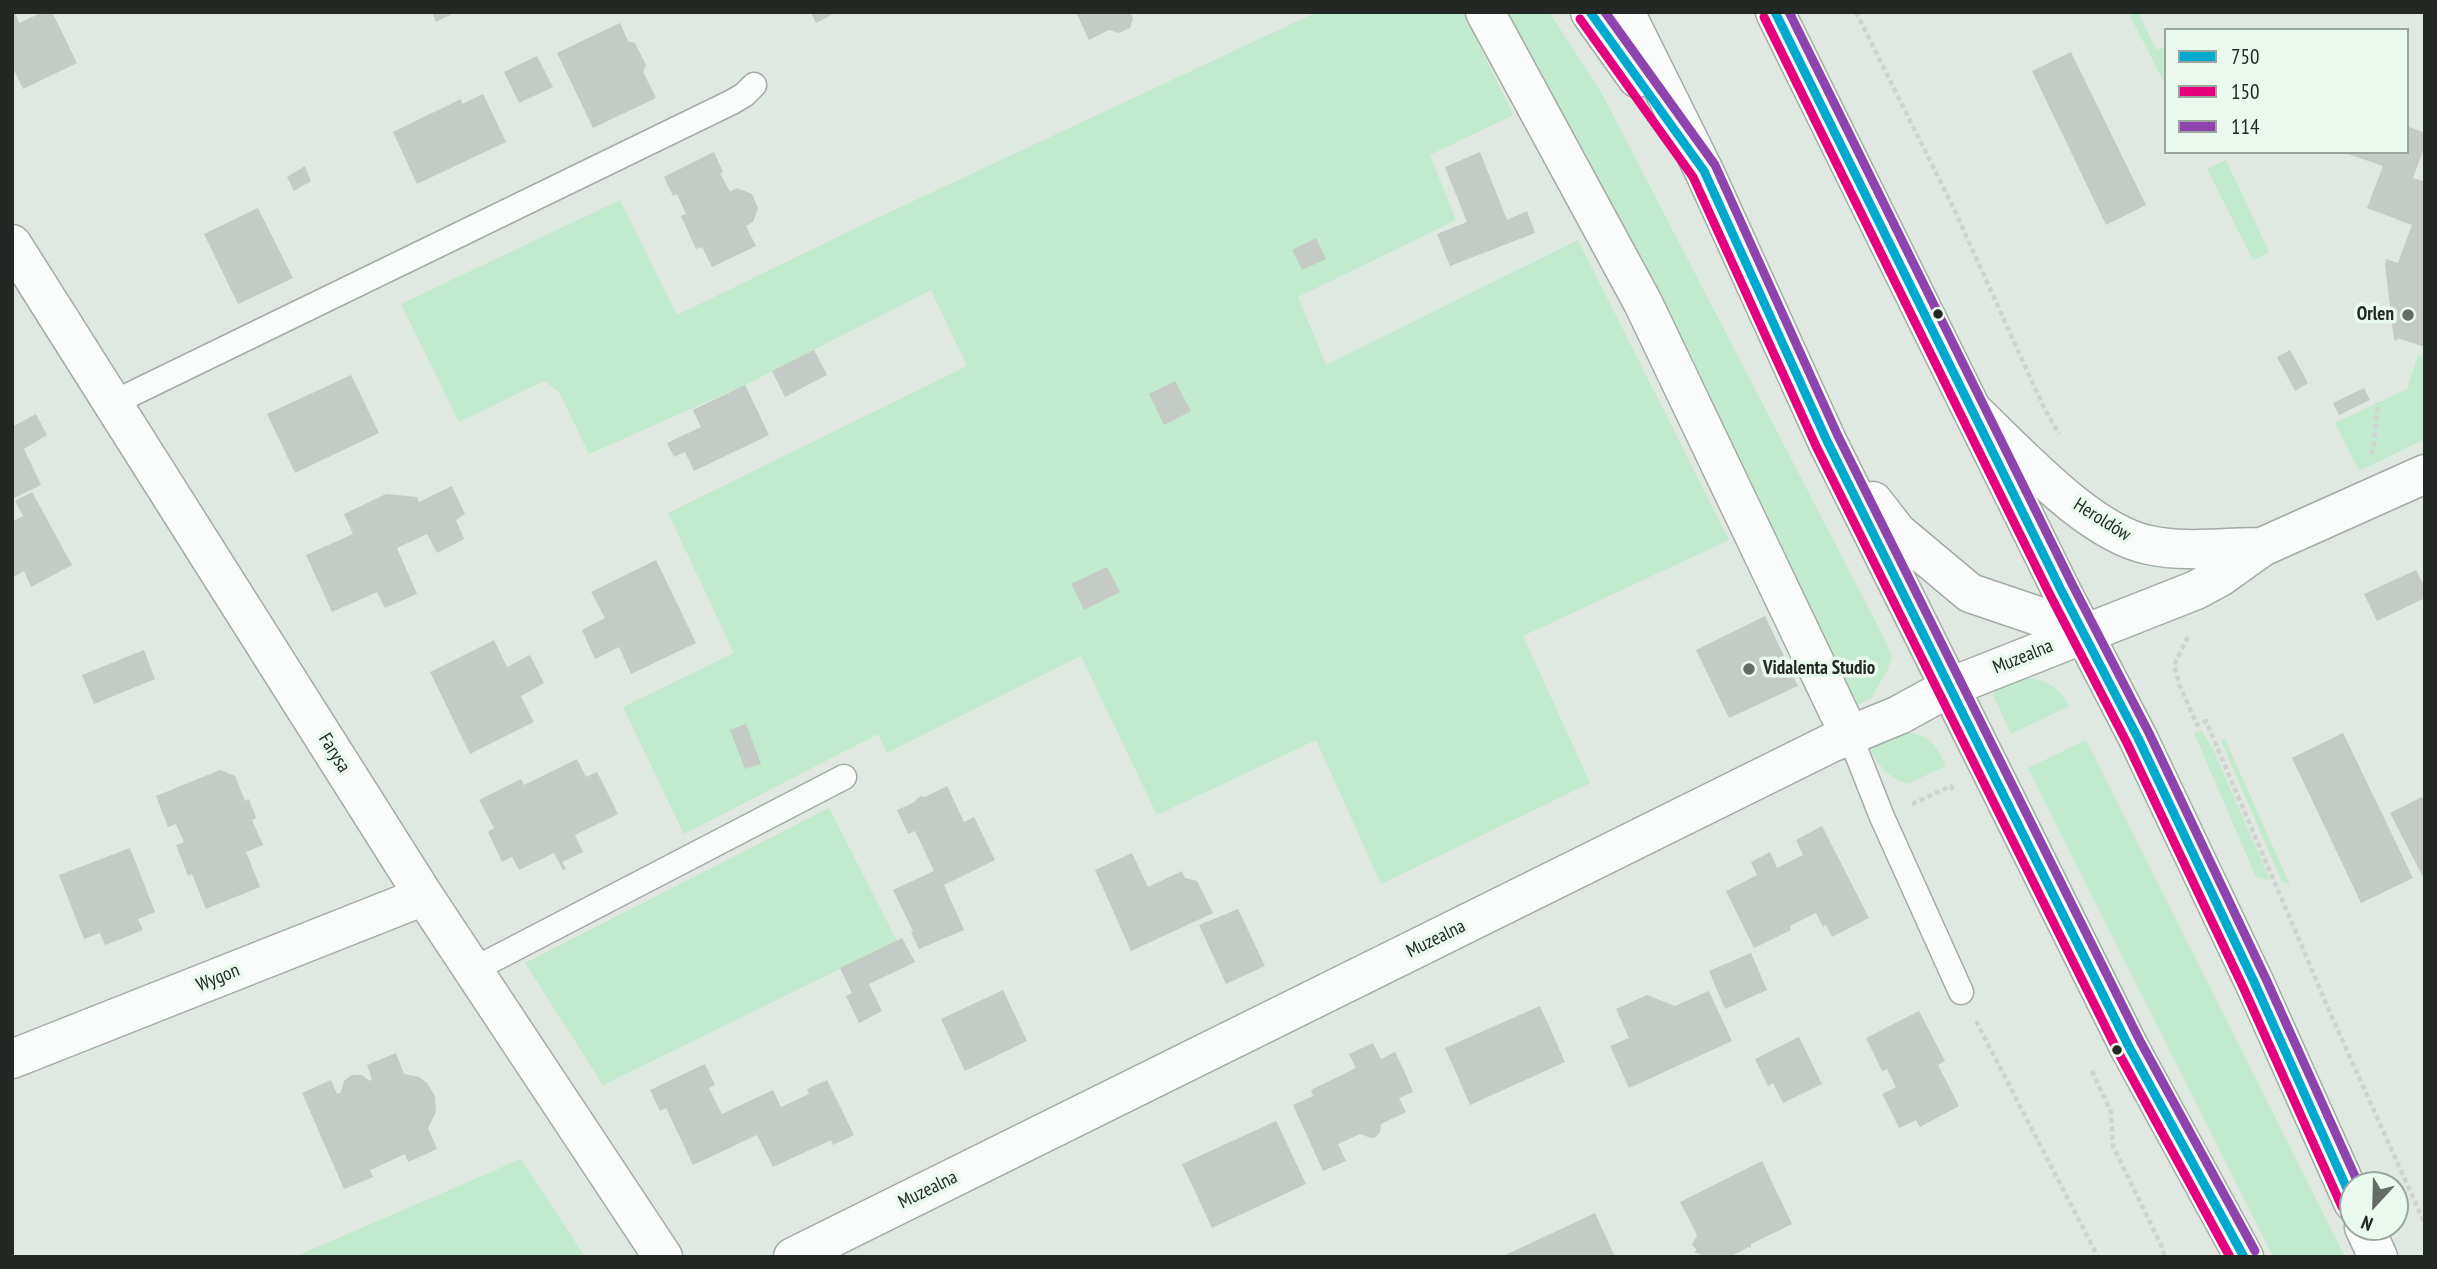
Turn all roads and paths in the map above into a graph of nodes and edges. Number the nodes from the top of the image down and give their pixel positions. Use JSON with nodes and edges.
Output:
{"nodes":[{"id":1,"x":1485,"y":12,"type":"edge"},
{"id":2,"x":1590,"y":12,"type":"edge"},
{"id":3,"x":1625,"y":12,"type":"edge"},
{"id":4,"x":1775,"y":12,"type":"edge"},
{"id":5,"x":1856,"y":12,"type":"edge"},
{"id":6,"x":754,"y":85,"type":"dead end"},
{"id":7,"x":1704,"y":171,"type":"junction"},
{"id":8,"x":12,"y":244,"type":"edge"},
{"id":9,"x":113,"y":403,"type":"junction"},
{"id":10,"x":2378,"y":403,"type":"dead end"},
{"id":11,"x":1975,"y":413,"type":"junction"},
{"id":12,"x":2062,"y":438,"type":"dead end"},
{"id":13,"x":1826,"y":441,"type":"junction"},
{"id":14,"x":2369,"y":460,"type":"dead end"},
{"id":15,"x":2425,"y":474,"type":"edge"},
{"id":16,"x":2262,"y":547,"type":"junction"},
{"id":17,"x":2085,"y":632,"type":"junction"},
{"id":18,"x":2190,"y":633,"type":"dead end"},
{"id":19,"x":1950,"y":687,"type":"junction"},
{"id":20,"x":1850,"y":736,"type":"junction"},
{"id":21,"x":844,"y":777,"type":"dead end"},
{"id":22,"x":1957,"y":799,"type":"dead end"},
{"id":23,"x":1882,"y":817,"type":"junction"},
{"id":24,"x":424,"y":897,"type":"junction"},
{"id":25,"x":473,"y":970,"type":"junction"},
{"id":26,"x":1961,"y":992,"type":"joint"},
{"id":27,"x":12,"y":1059,"type":"edge"},
{"id":28,"x":2089,"y":1065,"type":"dead end"},
{"id":29,"x":2339,"y":1171,"type":"edge"},
{"id":30,"x":2425,"y":1224,"type":"edge"},
{"id":31,"x":2371,"y":1241,"type":"edge"},
{"id":32,"x":663,"y":1257,"type":"edge"},
{"id":33,"x":793,"y":1257,"type":"edge"},
{"id":34,"x":2098,"y":1257,"type":"edge"},
{"id":35,"x":2165,"y":1257,"type":"edge"},
{"id":36,"x":2244,"y":1257,"type":"edge"},
{"id":37,"x":2378,"y":1257,"type":"edge"}],
"edges":[{"from":1,"to":20,"type":"main road"},
{"from":2,"to":7,"type":"main road"},
{"from":3,"to":7,"type":"main road"},
{"from":4,"to":11,"type":"main road"},
{"from":5,"to":12,"type":"path"},
{"from":6,"to":9,"type":"lane"},
{"from":7,"to":13,"type":"main road"},
{"from":8,"to":9,"type":"main road","name":"Farysa"},
{"from":9,"to":24,"type":"main road","name":"Farysa"},
{"from":10,"to":14,"type":"path"},
{"from":11,"to":16,"type":"main road","name":"Heroldów"},
{"from":11,"to":17,"type":"main road"},
{"from":13,"to":17,"type":"main road"},
{"from":13,"to":19,"type":"main road"},
{"from":15,"to":16,"type":"main road","name":"Heroldów"},
{"from":16,"to":17,"type":"main road","name":"Heroldów"},
{"from":17,"to":19,"type":"main road","name":"Muzealna"},
{"from":17,"to":29,"type":"main road"},
{"from":18,"to":30,"type":"path"},
{"from":19,"to":20,"type":"main road","name":"Muzealna"},
{"from":19,"to":36,"type":"main road"},
{"from":20,"to":23,"type":"lane"},
{"from":20,"to":33,"type":"main road","name":"Muzealna"},
{"from":21,"to":25,"type":"lane"},
{"from":22,"to":23,"type":"path"},
{"from":23,"to":26,"type":"lane"},
{"from":24,"to":25,"type":"main road","name":"Farysa"},
{"from":24,"to":27,"type":"main road","name":"Wygon"},
{"from":25,"to":32,"type":"main road","name":"Farysa"},
{"from":26,"to":34,"type":"path"},
{"from":28,"to":35,"type":"path"},
{"from":31,"to":37,"type":"main road"}]}
